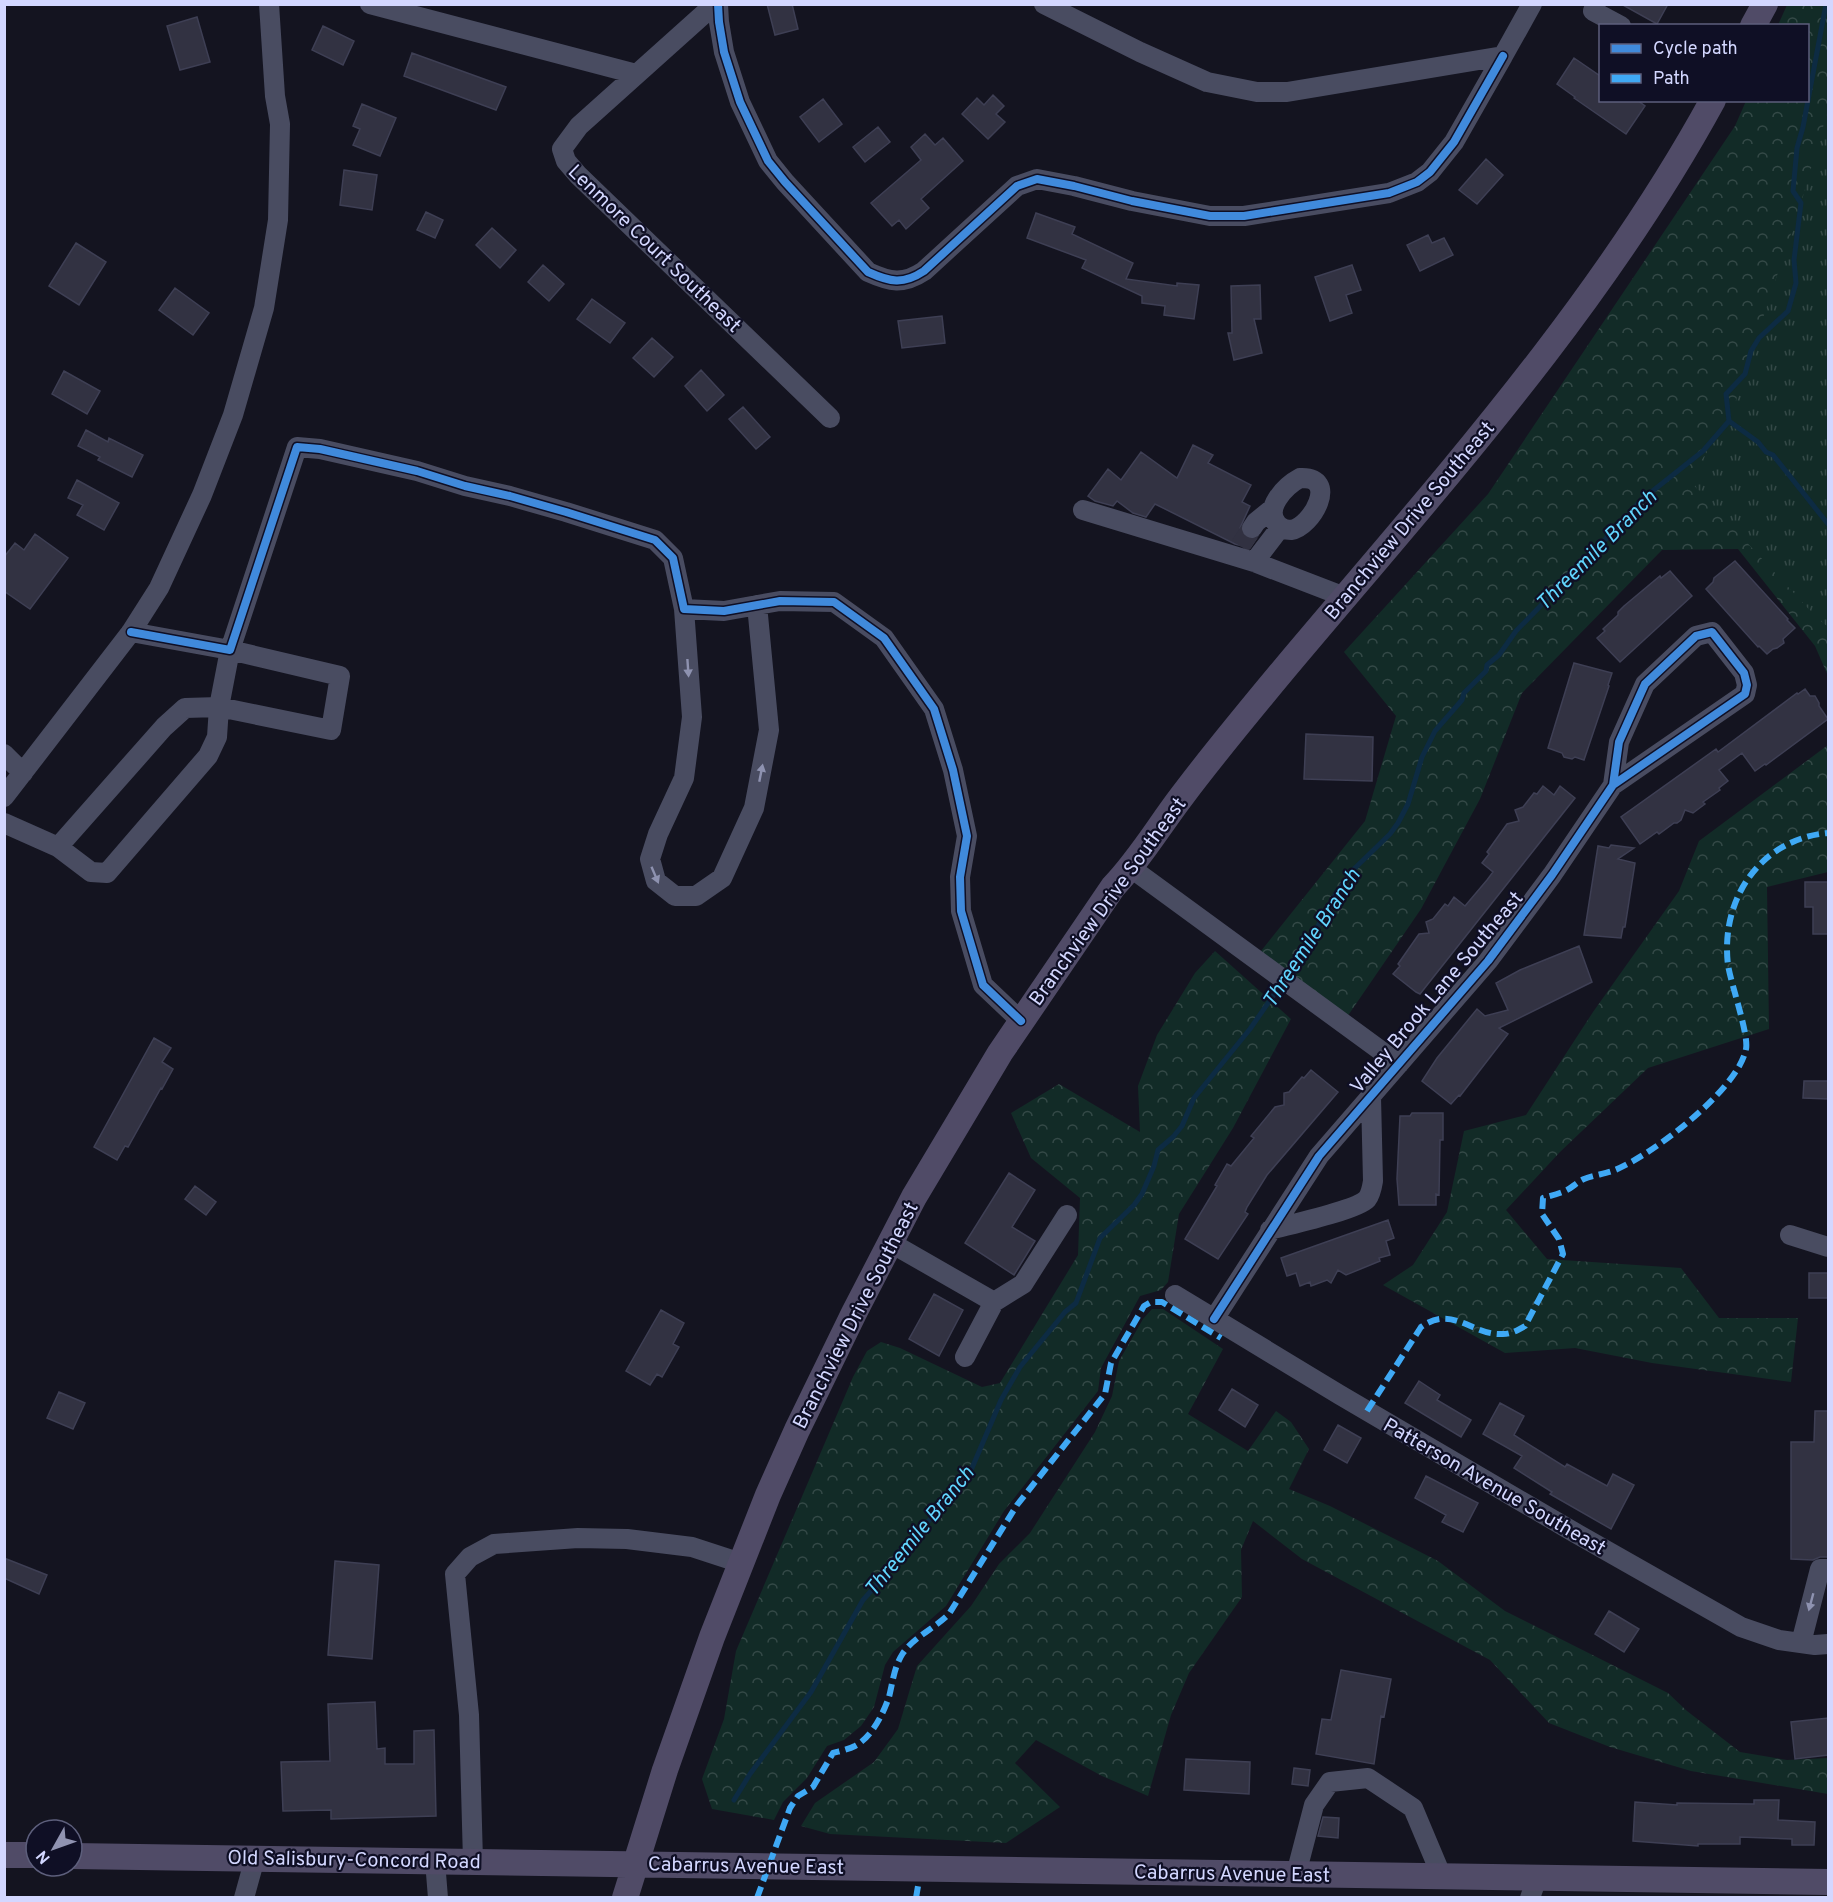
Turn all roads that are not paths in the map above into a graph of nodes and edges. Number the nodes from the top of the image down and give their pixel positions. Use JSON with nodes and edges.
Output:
{"nodes":[{"id":1,"x":269,"y":4,"type":"edge"},
{"id":2,"x":370,"y":4,"type":"edge"},
{"id":3,"x":717,"y":4,"type":"edge"},
{"id":4,"x":1044,"y":4,"type":"edge"},
{"id":5,"x":1532,"y":4,"type":"edge"},
{"id":6,"x":1596,"y":4,"type":"edge"},
{"id":7,"x":1765,"y":4,"type":"edge"},
{"id":8,"x":1617,"y":24,"type":"edge"},
{"id":9,"x":1755,"y":24,"type":"edge"},
{"id":10,"x":1503,"y":56,"type":"junction"},
{"id":11,"x":636,"y":74,"type":"junction"},
{"id":12,"x":1712,"y":102,"type":"edge"},
{"id":13,"x":830,"y":418,"type":"dead end"},
{"id":14,"x":1272,"y":509,"type":"junction"},
{"id":15,"x":1083,"y":510,"type":"dead end"},
{"id":16,"x":1251,"y":528,"type":"tunnel mouth"},
{"id":17,"x":1280,"y":528,"type":"junction"},
{"id":18,"x":1254,"y":562,"type":"junction"},
{"id":19,"x":1345,"y":597,"type":"junction"},
{"id":20,"x":757,"y":605,"type":"junction"},
{"id":21,"x":684,"y":609,"type":"junction"},
{"id":22,"x":131,"y":632,"type":"junction"},
{"id":23,"x":230,"y":650,"type":"junction"},
{"id":24,"x":219,"y":707,"type":"junction"},
{"id":25,"x":4,"y":754,"type":"edge"},
{"id":26,"x":23,"y":773,"type":"junction"},
{"id":27,"x":1613,"y":785,"type":"junction"},
{"id":28,"x":4,"y":797,"type":"edge"},
{"id":29,"x":4,"y":823,"type":"edge"},
{"id":30,"x":58,"y":847,"type":"junction"},
{"id":31,"x":1131,"y":868,"type":"junction"},
{"id":32,"x":1021,"y":1021,"type":"junction"},
{"id":33,"x":1399,"y":1064,"type":"junction"},
{"id":34,"x":1371,"y":1097,"type":"junction"},
{"id":35,"x":1067,"y":1215,"type":"dead end"},
{"id":36,"x":1270,"y":1230,"type":"junction"},
{"id":37,"x":1790,"y":1235,"type":"dead end"},
{"id":38,"x":891,"y":1243,"type":"junction"},
{"id":39,"x":1828,"y":1247,"type":"edge"},
{"id":40,"x":1175,"y":1295,"type":"dead end"},
{"id":41,"x":994,"y":1302,"type":"junction"},
{"id":42,"x":1214,"y":1319,"type":"junction"},
{"id":43,"x":965,"y":1357,"type":"dead end"},
{"id":44,"x":741,"y":1563,"type":"junction"},
{"id":45,"x":1828,"y":1569,"type":"edge"},
{"id":46,"x":1801,"y":1643,"type":"junction"},
{"id":47,"x":1828,"y":1644,"type":"edge"},
{"id":48,"x":4,"y":1855,"type":"edge"},
{"id":49,"x":24,"y":1855,"type":"edge"},
{"id":50,"x":84,"y":1856,"type":"edge"},
{"id":51,"x":255,"y":1858,"type":"junction"},
{"id":52,"x":435,"y":1861,"type":"junction"},
{"id":53,"x":473,"y":1861,"type":"junction"},
{"id":54,"x":636,"y":1863,"type":"junction"},
{"id":55,"x":1296,"y":1874,"type":"junction"},
{"id":56,"x":1442,"y":1877,"type":"junction"},
{"id":57,"x":1828,"y":1882,"type":"edge"},
{"id":58,"x":1534,"y":1888,"type":"edge"},
{"id":59,"x":248,"y":1897,"type":"edge"},
{"id":60,"x":438,"y":1898,"type":"edge"},
{"id":61,"x":625,"y":1898,"type":"edge"}],
"edges":[{"from":1,"to":22,"type":"street"},
{"from":2,"to":11,"type":"street"},
{"from":3,"to":10,"type":"street"},
{"from":3,"to":11,"type":"street"},
{"from":4,"to":10,"type":"street"},
{"from":5,"to":10,"type":"street"},
{"from":6,"to":8,"type":"street"},
{"from":7,"to":9,"type":"main road"},
{"from":11,"to":13,"type":"street","name":"Lenmore Court Southeast"},
{"from":12,"to":19,"type":"main road","name":"Branchview Drive Southeast"},
{"from":14,"to":16,"type":"street"},
{"from":14,"to":17,"type":"street"},
{"from":14,"to":17,"type":"street"},
{"from":15,"to":18,"type":"street"},
{"from":17,"to":18,"type":"street"},
{"from":18,"to":19,"type":"street"},
{"from":19,"to":31,"type":"main road","name":"Branchview Drive Southeast"},
{"from":20,"to":21,"type":"street"},
{"from":21,"to":20,"type":"street","one_way":true},
{"from":20,"to":32,"type":"street"},
{"from":21,"to":23,"type":"street"},
{"from":22,"to":23,"type":"street"},
{"from":22,"to":26,"type":"street"},
{"from":23,"to":24,"type":"street"},
{"from":23,"to":24,"type":"street"},
{"from":24,"to":30,"type":"street"},
{"from":24,"to":30,"type":"street"},
{"from":25,"to":26,"type":"street"},
{"from":26,"to":28,"type":"street"},
{"from":27,"to":27,"type":"street","name":"Valley Brook Lane Southeast"},
{"from":27,"to":33,"type":"street","name":"Valley Brook Lane Southeast"},
{"from":29,"to":30,"type":"street"},
{"from":31,"to":32,"type":"main road","name":"Branchview Drive Southeast"},
{"from":31,"to":33,"type":"street","name":"Valley Brook Lane Southeast"},
{"from":32,"to":38,"type":"main road","name":"Branchview Drive Southeast"},
{"from":33,"to":34,"type":"street","name":"Valley Brook Lane Southeast"},
{"from":34,"to":36,"type":"street","name":"Valley Brook Lane Southeast"},
{"from":34,"to":36,"type":"street"},
{"from":35,"to":41,"type":"street"},
{"from":36,"to":42,"type":"street","name":"Valley Brook Lane Southeast"},
{"from":37,"to":39,"type":"street"},
{"from":38,"to":41,"type":"street"},
{"from":38,"to":44,"type":"main road","name":"Branchview Drive Southeast"},
{"from":40,"to":42,"type":"street","name":"Patterson Avenue Southeast"},
{"from":41,"to":43,"type":"street"},
{"from":42,"to":46,"type":"street","name":"Patterson Avenue Southeast"},
{"from":44,"to":53,"type":"street"},
{"from":44,"to":54,"type":"main road","name":"Branchview Drive Southeast"},
{"from":45,"to":46,"type":"street","one_way":true},
{"from":46,"to":47,"type":"street","name":"Patterson Avenue Southeast"},
{"from":48,"to":49,"type":"main road"},
{"from":50,"to":51,"type":"main road","name":"Old Salisbury-Concord Road"},
{"from":51,"to":52,"type":"main road","name":"Old Salisbury-Concord Road"},
{"from":51,"to":59,"type":"street"},
{"from":52,"to":53,"type":"main road","name":"Old Salisbury-Concord Road"},
{"from":52,"to":60,"type":"street"},
{"from":53,"to":54,"type":"main road","name":"Old Salisbury-Concord Road"},
{"from":54,"to":55,"type":"main road","name":"Cabarrus Avenue East"},
{"from":54,"to":61,"type":"main road","name":"Branchview Drive Southeast"},
{"from":55,"to":56,"type":"main road","name":"Cabarrus Avenue East"},
{"from":55,"to":56,"type":"street"},
{"from":56,"to":58,"type":"main road","name":"Cabarrus Avenue East"},
{"from":57,"to":58,"type":"main road","name":"Cabarrus Avenue East"}]}
